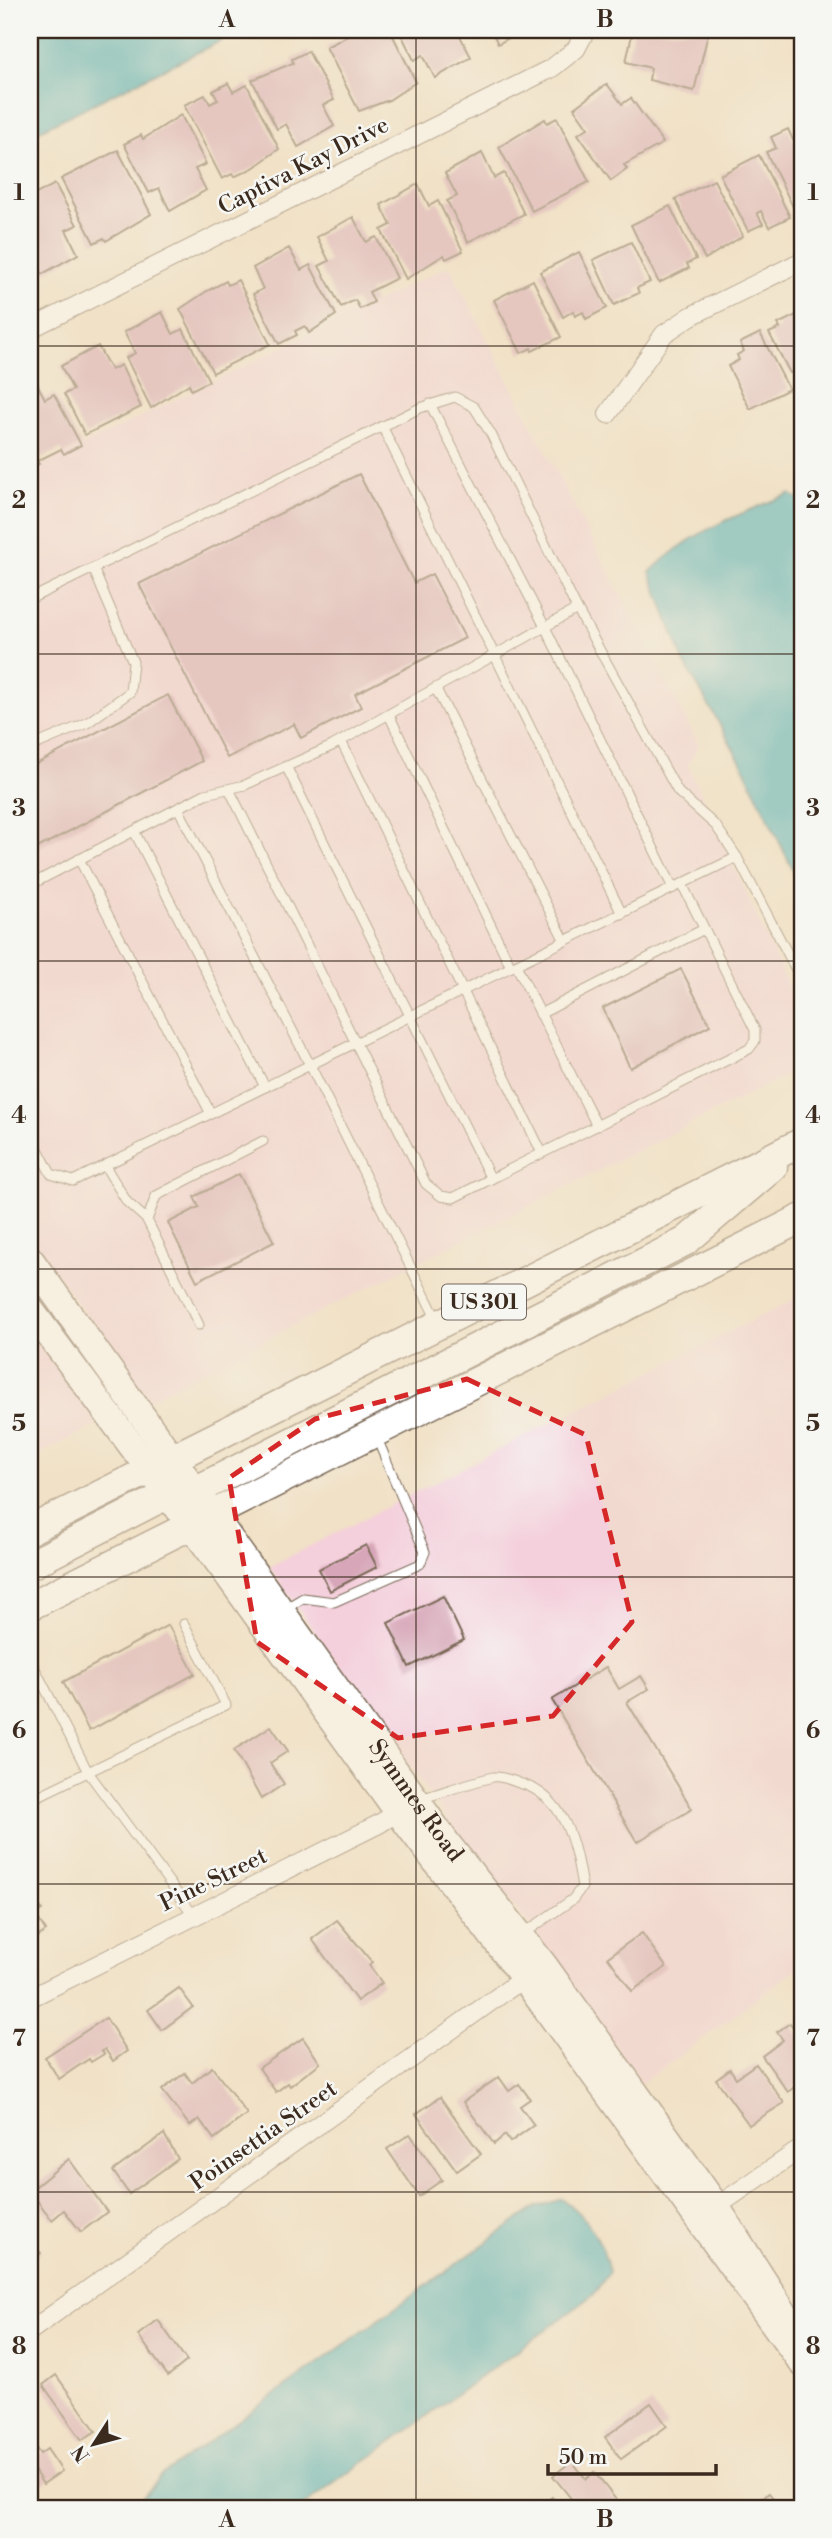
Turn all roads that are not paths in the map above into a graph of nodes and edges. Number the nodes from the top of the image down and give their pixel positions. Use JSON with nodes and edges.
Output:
{"nodes":[{"id":1,"x":586,"y":30,"type":"edge"},
{"id":2,"x":802,"y":261,"type":"edge"},
{"id":3,"x":30,"y":329,"type":"edge"},
{"id":4,"x":430,"y":404,"type":"junction"},
{"id":5,"x":608,"y":414,"type":"dead end"},
{"id":6,"x":382,"y":426,"type":"junction"},
{"id":7,"x":93,"y":568,"type":"junction"},
{"id":8,"x":30,"y":599,"type":"edge"},
{"id":9,"x":577,"y":609,"type":"junction"},
{"id":10,"x":545,"y":627,"type":"junction"},
{"id":11,"x":494,"y":656,"type":"junction"},
{"id":12,"x":436,"y":689,"type":"junction"},
{"id":13,"x":388,"y":715,"type":"junction"},
{"id":14,"x":341,"y":741,"type":"junction"},
{"id":15,"x":30,"y":747,"type":"edge"},
{"id":16,"x":286,"y":766,"type":"junction"},
{"id":17,"x":229,"y":789,"type":"junction"},
{"id":18,"x":178,"y":808,"type":"junction"},
{"id":19,"x":134,"y":831,"type":"junction"},
{"id":20,"x":737,"y":857,"type":"junction"},
{"id":21,"x":79,"y":859,"type":"junction"},
{"id":22,"x":30,"y":886,"type":"edge"},
{"id":23,"x":678,"y":886,"type":"junction"},
{"id":24,"x":622,"y":914,"type":"junction"},
{"id":25,"x":704,"y":929,"type":"junction"},
{"id":26,"x":565,"y":941,"type":"junction"},
{"id":27,"x":513,"y":966,"type":"junction"},
{"id":28,"x":802,"y":981,"type":"edge"},
{"id":29,"x":464,"y":990,"type":"junction"},
{"id":30,"x":540,"y":1014,"type":"junction"},
{"id":31,"x":409,"y":1017,"type":"junction"},
{"id":32,"x":354,"y":1044,"type":"junction"},
{"id":33,"x":310,"y":1065,"type":"junction"},
{"id":34,"x":265,"y":1087,"type":"junction"},
{"id":35,"x":211,"y":1114,"type":"junction"},
{"id":36,"x":597,"y":1126,"type":"junction"},
{"id":37,"x":30,"y":1134,"type":"edge"},
{"id":38,"x":263,"y":1141,"type":"dead end"},
{"id":39,"x":799,"y":1144,"type":"edge"},
{"id":40,"x":542,"y":1153,"type":"junction"},
{"id":41,"x":105,"y":1166,"type":"junction"},
{"id":42,"x":491,"y":1179,"type":"junction"},
{"id":43,"x":802,"y":1218,"type":"edge"},
{"id":44,"x":147,"y":1220,"type":"junction"},
{"id":45,"x":30,"y":1259,"type":"edge"},
{"id":46,"x":30,"y":1309,"type":"edge"},
{"id":47,"x":439,"y":1324,"type":"junction"},
{"id":48,"x":198,"y":1325,"type":"dead end"},
{"id":49,"x":374,"y":1432,"type":"junction"},
{"id":50,"x":162,"y":1465,"type":"junction"},
{"id":51,"x":181,"y":1492,"type":"junction"},
{"id":52,"x":201,"y":1519,"type":"junction"},
{"id":53,"x":30,"y":1531,"type":"edge"},
{"id":54,"x":30,"y":1565,"type":"edge"},
{"id":55,"x":30,"y":1606,"type":"edge"},
{"id":56,"x":281,"y":1611,"type":"junction"},
{"id":57,"x":184,"y":1624,"type":"dead end"},
{"id":58,"x":30,"y":1659,"type":"edge"},
{"id":59,"x":88,"y":1772,"type":"junction"},
{"id":60,"x":30,"y":1800,"type":"edge"},
{"id":61,"x":407,"y":1806,"type":"junction"},
{"id":62,"x":194,"y":1916,"type":"junction"},
{"id":63,"x":521,"y":1936,"type":"junction"},
{"id":64,"x":524,"y":1978,"type":"junction"},
{"id":65,"x":30,"y":1998,"type":"edge"},
{"id":66,"x":802,"y":2148,"type":"edge"},
{"id":67,"x":706,"y":2213,"type":"junction"},
{"id":68,"x":30,"y":2331,"type":"edge"},
{"id":69,"x":802,"y":2341,"type":"edge"},
{"id":70,"x":802,"y":2363,"type":"edge"}],
"edges":[{"from":1,"to":3,"type":"street","name":"Captiva Kay Drive"},
{"from":2,"to":5,"type":"street"},
{"from":4,"to":6,"type":"lane"},
{"from":4,"to":9,"type":"lane"},
{"from":4,"to":10,"type":"lane"},
{"from":6,"to":7,"type":"lane"},
{"from":6,"to":11,"type":"lane"},
{"from":7,"to":8,"type":"lane"},
{"from":7,"to":15,"type":"lane"},
{"from":9,"to":10,"type":"lane"},
{"from":9,"to":20,"type":"lane"},
{"from":10,"to":11,"type":"lane"},
{"from":10,"to":23,"type":"lane"},
{"from":11,"to":12,"type":"lane"},
{"from":11,"to":24,"type":"lane"},
{"from":12,"to":13,"type":"lane"},
{"from":12,"to":26,"type":"lane"},
{"from":13,"to":14,"type":"lane"},
{"from":13,"to":27,"type":"lane"},
{"from":14,"to":16,"type":"lane"},
{"from":14,"to":29,"type":"lane"},
{"from":16,"to":17,"type":"lane"},
{"from":16,"to":31,"type":"lane"},
{"from":17,"to":18,"type":"lane"},
{"from":17,"to":32,"type":"lane"},
{"from":18,"to":19,"type":"lane"},
{"from":18,"to":33,"type":"lane"},
{"from":19,"to":21,"type":"lane"},
{"from":19,"to":34,"type":"lane"},
{"from":20,"to":23,"type":"lane"},
{"from":20,"to":28,"type":"lane"},
{"from":21,"to":22,"type":"lane"},
{"from":21,"to":35,"type":"lane"},
{"from":23,"to":24,"type":"lane"},
{"from":23,"to":25,"type":"lane"},
{"from":24,"to":26,"type":"lane"},
{"from":25,"to":30,"type":"lane"},
{"from":25,"to":36,"type":"lane"},
{"from":26,"to":27,"type":"lane"},
{"from":27,"to":29,"type":"lane"},
{"from":27,"to":30,"type":"lane"},
{"from":29,"to":31,"type":"lane"},
{"from":29,"to":40,"type":"lane"},
{"from":30,"to":36,"type":"lane"},
{"from":31,"to":32,"type":"lane"},
{"from":31,"to":42,"type":"lane"},
{"from":32,"to":33,"type":"lane"},
{"from":32,"to":42,"type":"lane"},
{"from":33,"to":34,"type":"lane"},
{"from":33,"to":47,"type":"lane"},
{"from":34,"to":35,"type":"lane"},
{"from":35,"to":41,"type":"lane"},
{"from":36,"to":40,"type":"lane"},
{"from":37,"to":41,"type":"lane"},
{"from":38,"to":44,"type":"lane"},
{"from":39,"to":47,"type":"main road","number":"US 301"},
{"from":39,"to":51,"type":"main road"},
{"from":40,"to":42,"type":"lane"},
{"from":41,"to":44,"type":"lane"},
{"from":43,"to":49,"type":"main road","number":"US 301"},
{"from":44,"to":48,"type":"lane"},
{"from":45,"to":50,"type":"street","name":"Symmes Road"},
{"from":46,"to":50,"type":"street","name":"Symmes Road"},
{"from":47,"to":50,"type":"main road","number":"US 301"},
{"from":49,"to":52,"type":"main road","number":"US 301"},
{"from":49,"to":56,"type":"lane"},
{"from":50,"to":51,"type":"street","name":"Symmes Road"},
{"from":50,"to":53,"type":"main road","number":"US 301"},
{"from":51,"to":52,"type":"street","name":"Symmes Road"},
{"from":51,"to":54,"type":"main road"},
{"from":52,"to":55,"type":"main road","number":"US 301"},
{"from":52,"to":56,"type":"street","name":"Symmes Road"},
{"from":52,"to":61,"type":"street","name":"Symmes Road"},
{"from":56,"to":61,"type":"street","name":"Symmes Road"},
{"from":57,"to":59,"type":"lane"},
{"from":58,"to":59,"type":"lane"},
{"from":59,"to":60,"type":"lane"},
{"from":59,"to":62,"type":"lane"},
{"from":61,"to":62,"type":"street","name":"Pine Street"},
{"from":61,"to":63,"type":"street","name":"Symmes Road"},
{"from":61,"to":63,"type":"lane"},
{"from":61,"to":64,"type":"street","name":"Symmes Road"},
{"from":62,"to":65,"type":"street","name":"Pine Street"},
{"from":63,"to":67,"type":"street","name":"Symmes Road"},
{"from":64,"to":67,"type":"street","name":"Symmes Road"},
{"from":64,"to":68,"type":"street","name":"Poinsettia Street"},
{"from":66,"to":67,"type":"street"},
{"from":67,"to":69,"type":"street","name":"Symmes Road"},
{"from":67,"to":70,"type":"street","name":"Symmes Road"}]}
